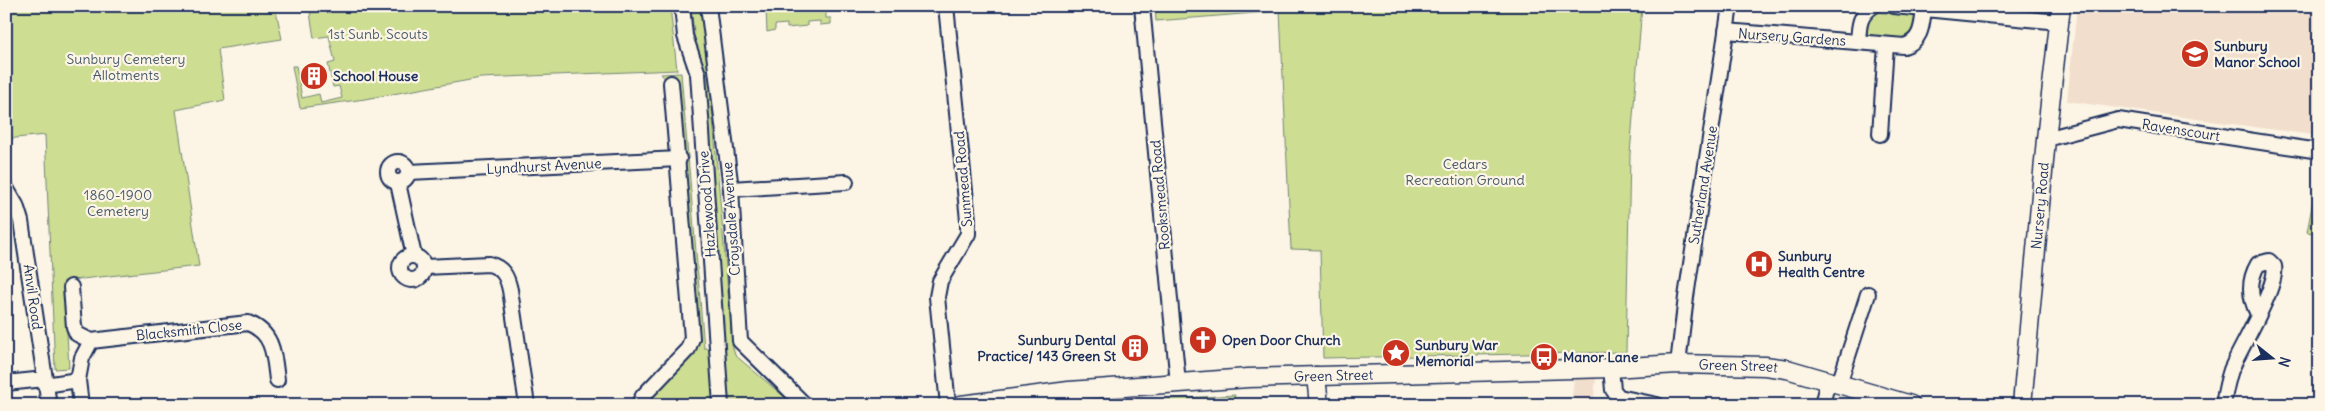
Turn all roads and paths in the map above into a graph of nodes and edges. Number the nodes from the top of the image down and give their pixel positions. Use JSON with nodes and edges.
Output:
{"nodes":[{"id":1,"x":682,"y":6,"type":"edge"},
{"id":2,"x":708,"y":6,"type":"edge"},
{"id":3,"x":946,"y":6,"type":"edge"},
{"id":4,"x":1142,"y":6,"type":"edge"},
{"id":5,"x":1730,"y":6,"type":"edge"},
{"id":6,"x":1874,"y":6,"type":"edge"},
{"id":7,"x":1894,"y":6,"type":"edge"},
{"id":8,"x":1924,"y":9,"type":"junction"},
{"id":9,"x":2060,"y":14,"type":"edge"},
{"id":10,"x":1726,"y":31,"type":"junction"},
{"id":11,"x":1858,"y":42,"type":"junction"},
{"id":12,"x":1886,"y":45,"type":"junction"},
{"id":13,"x":671,"y":83,"type":"dead end"},
{"id":14,"x":1880,"y":134,"type":"dead end"},
{"id":15,"x":2046,"y":139,"type":"junction"},
{"id":16,"x":2319,"y":150,"type":"edge"},
{"id":17,"x":679,"y":159,"type":"junction"},
{"id":18,"x":846,"y":182,"type":"dead end"},
{"id":19,"x":6,"y":188,"type":"edge"},
{"id":20,"x":731,"y":189,"type":"junction"},
{"id":21,"x":414,"y":256,"type":"junction"},
{"id":22,"x":425,"y":267,"type":"junction"},
{"id":23,"x":71,"y":287,"type":"dead end"},
{"id":24,"x":1868,"y":294,"type":"dead end"},
{"id":25,"x":2258,"y":314,"type":"dead end"},
{"id":26,"x":91,"y":341,"type":"junction"},
{"id":27,"x":1678,"y":364,"type":"junction"},
{"id":28,"x":1611,"y":368,"type":"junction"},
{"id":29,"x":1316,"y":376,"type":"junction"},
{"id":30,"x":78,"y":380,"type":"junction"},
{"id":31,"x":278,"y":380,"type":"dead end"},
{"id":32,"x":45,"y":382,"type":"junction"},
{"id":33,"x":1834,"y":382,"type":"junction"},
{"id":34,"x":6,"y":383,"type":"edge"},
{"id":35,"x":1178,"y":383,"type":"junction"},
{"id":36,"x":49,"y":405,"type":"edge"},
{"id":37,"x":81,"y":405,"type":"edge"},
{"id":38,"x":527,"y":405,"type":"edge"},
{"id":39,"x":638,"y":405,"type":"edge"},
{"id":40,"x":720,"y":405,"type":"edge"},
{"id":41,"x":805,"y":405,"type":"edge"},
{"id":42,"x":948,"y":405,"type":"edge"},
{"id":43,"x":961,"y":405,"type":"edge"},
{"id":44,"x":1319,"y":405,"type":"edge"},
{"id":45,"x":1657,"y":405,"type":"edge"},
{"id":46,"x":1822,"y":405,"type":"edge"},
{"id":47,"x":1911,"y":405,"type":"edge"},
{"id":48,"x":2022,"y":405,"type":"edge"},
{"id":49,"x":2224,"y":405,"type":"edge"}],
"edges":[{"from":1,"to":40,"type":"street","name":"Hazlewood Drive"},
{"from":2,"to":20,"type":"street","name":"Croysdale Avenue"},
{"from":3,"to":42,"type":"street","name":"Sunmead Road"},
{"from":4,"to":35,"type":"street","name":"Rooksmead Road"},
{"from":5,"to":10,"type":"street","name":"Sutherland Avenue"},
{"from":6,"to":11,"type":"street","name":"Nursery Gardens"},
{"from":7,"to":8,"type":"street"},
{"from":8,"to":9,"type":"street"},
{"from":8,"to":12,"type":"street","name":"Nursery Gardens"},
{"from":9,"to":15,"type":"street","name":"Nursery Road"},
{"from":10,"to":11,"type":"street","name":"Nursery Gardens"},
{"from":10,"to":27,"type":"street","name":"Sutherland Avenue"},
{"from":11,"to":12,"type":"street","name":"Nursery Gardens"},
{"from":12,"to":14,"type":"street"},
{"from":13,"to":17,"type":"street"},
{"from":15,"to":16,"type":"street","name":"Ravenscourt"},
{"from":15,"to":48,"type":"street","name":"Nursery Road"},
{"from":17,"to":21,"type":"street","name":"Lyndhurst Avenue"},
{"from":17,"to":39,"type":"street"},
{"from":18,"to":20,"type":"street"},
{"from":19,"to":32,"type":"street","name":"Anvil Road"},
{"from":20,"to":41,"type":"street","name":"Croysdale Avenue"},
{"from":21,"to":22,"type":"street"},
{"from":21,"to":22,"type":"street"},
{"from":22,"to":38,"type":"street"},
{"from":23,"to":26,"type":"street"},
{"from":24,"to":33,"type":"street"},
{"from":25,"to":49,"type":"street"},
{"from":26,"to":30,"type":"street"},
{"from":26,"to":31,"type":"street","name":"Blacksmith Close"},
{"from":27,"to":28,"type":"street","name":"Green Street"},
{"from":27,"to":33,"type":"street","name":"Green Street"},
{"from":28,"to":29,"type":"street","name":"Green Street"},
{"from":28,"to":45,"type":"street"},
{"from":29,"to":35,"type":"street","name":"Green Street"},
{"from":29,"to":44,"type":"street"},
{"from":30,"to":32,"type":"street"},
{"from":30,"to":37,"type":"street"},
{"from":32,"to":34,"type":"street"},
{"from":32,"to":36,"type":"street","name":"Anvil Road"},
{"from":33,"to":46,"type":"street"},
{"from":33,"to":47,"type":"street","name":"Green Street"},
{"from":35,"to":43,"type":"street","name":"Green Street"}]}
